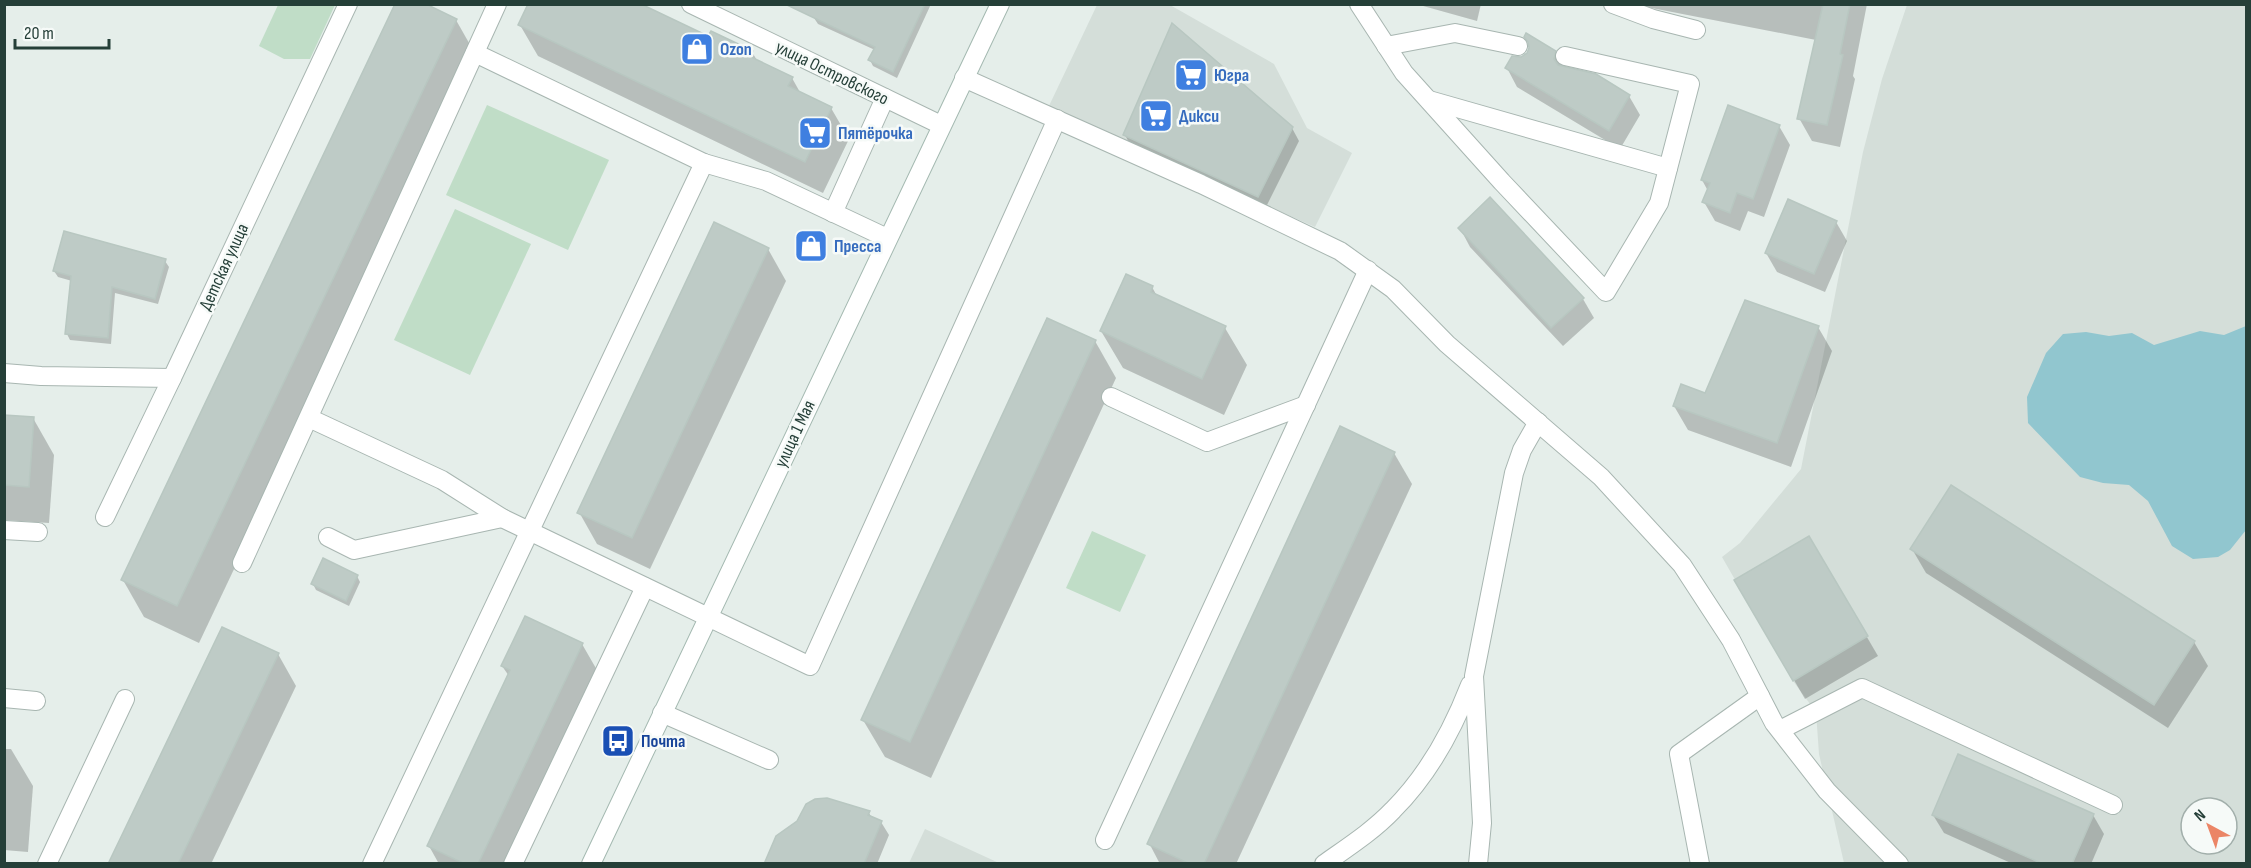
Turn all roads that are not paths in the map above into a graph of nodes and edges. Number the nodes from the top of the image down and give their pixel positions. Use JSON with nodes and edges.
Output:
{"nodes":[{"id":1,"x":348,"y":4,"type":"edge"},
{"id":2,"x":497,"y":4,"type":"edge"},
{"id":3,"x":691,"y":4,"type":"edge"},
{"id":4,"x":1000,"y":4,"type":"edge"},
{"id":5,"x":1359,"y":4,"type":"edge"},
{"id":6,"x":1613,"y":4,"type":"edge"},
{"id":7,"x":1696,"y":30,"type":"dead end"},
{"id":8,"x":1386,"y":46,"type":"junction"},
{"id":9,"x":1518,"y":46,"type":"dead end"},
{"id":10,"x":475,"y":53,"type":"junction"},
{"id":11,"x":1565,"y":56,"type":"dead end"},
{"id":12,"x":964,"y":78,"type":"junction"},
{"id":13,"x":885,"y":98,"type":"junction"},
{"id":14,"x":1429,"y":100,"type":"junction"},
{"id":15,"x":1057,"y":120,"type":"junction"},
{"id":16,"x":941,"y":124,"type":"junction"},
{"id":17,"x":704,"y":163,"type":"junction"},
{"id":18,"x":1668,"y":168,"type":"junction"},
{"id":19,"x":833,"y":213,"type":"junction"},
{"id":20,"x":887,"y":238,"type":"junction"},
{"id":21,"x":1368,"y":270,"type":"junction"},
{"id":22,"x":4,"y":373,"type":"edge"},
{"id":23,"x":172,"y":378,"type":"junction"},
{"id":24,"x":1111,"y":397,"type":"dead end"},
{"id":25,"x":1306,"y":405,"type":"junction"},
{"id":26,"x":309,"y":418,"type":"junction"},
{"id":27,"x":1538,"y":422,"type":"junction"},
{"id":28,"x":105,"y":517,"type":"dead end"},
{"id":29,"x":502,"y":518,"type":"junction"},
{"id":30,"x":4,"y":530,"type":"edge"},
{"id":31,"x":530,"y":531,"type":"junction"},
{"id":32,"x":38,"y":532,"type":"dead end"},
{"id":33,"x":328,"y":537,"type":"dead end"},
{"id":34,"x":242,"y":563,"type":"dead end"},
{"id":35,"x":645,"y":587,"type":"junction"},
{"id":36,"x":708,"y":617,"type":"junction"},
{"id":37,"x":1474,"y":676,"type":"junction"},
{"id":38,"x":1760,"y":696,"type":"junction"},
{"id":39,"x":4,"y":698,"type":"edge"},
{"id":40,"x":125,"y":699,"type":"dead end"},
{"id":41,"x":36,"y":701,"type":"dead end"},
{"id":42,"x":662,"y":713,"type":"junction"},
{"id":43,"x":1780,"y":730,"type":"junction"},
{"id":44,"x":769,"y":760,"type":"dead end"},
{"id":45,"x":2113,"y":805,"type":"dead end"},
{"id":46,"x":1105,"y":840,"type":"dead end"},
{"id":47,"x":47,"y":864,"type":"edge"},
{"id":48,"x":372,"y":864,"type":"edge"},
{"id":49,"x":513,"y":864,"type":"edge"},
{"id":50,"x":591,"y":864,"type":"edge"},
{"id":51,"x":1324,"y":864,"type":"edge"},
{"id":52,"x":1478,"y":864,"type":"edge"},
{"id":53,"x":1700,"y":864,"type":"edge"},
{"id":54,"x":1899,"y":864,"type":"edge"}],
"edges":[{"from":1,"to":23,"type":"street","name":"Детская улица"},
{"from":2,"to":10,"type":"street"},
{"from":3,"to":13,"type":"street","name":"улица Островского"},
{"from":4,"to":12,"type":"street","name":"улица 1 Мая"},
{"from":5,"to":8,"type":"street"},
{"from":6,"to":7,"type":"street"},
{"from":8,"to":9,"type":"street"},
{"from":8,"to":14,"type":"street"},
{"from":10,"to":17,"type":"street"},
{"from":10,"to":26,"type":"street"},
{"from":11,"to":18,"type":"street"},
{"from":12,"to":15,"type":"street"},
{"from":12,"to":16,"type":"street","name":"улица 1 Мая"},
{"from":13,"to":16,"type":"street","name":"улица Островского"},
{"from":13,"to":19,"type":"street"},
{"from":14,"to":18,"type":"street"},
{"from":14,"to":18,"type":"street"},
{"from":15,"to":21,"type":"street"},
{"from":15,"to":36,"type":"street"},
{"from":16,"to":20,"type":"street","name":"улица 1 Мая"},
{"from":17,"to":19,"type":"street"},
{"from":17,"to":31,"type":"street"},
{"from":19,"to":20,"type":"street"},
{"from":20,"to":36,"type":"street","name":"улица 1 Мая"},
{"from":21,"to":25,"type":"street"},
{"from":21,"to":27,"type":"street"},
{"from":22,"to":23,"type":"street"},
{"from":23,"to":28,"type":"street","name":"Детская улица"},
{"from":24,"to":25,"type":"street"},
{"from":25,"to":46,"type":"street"},
{"from":26,"to":29,"type":"street"},
{"from":26,"to":34,"type":"street"},
{"from":27,"to":37,"type":"street"},
{"from":27,"to":38,"type":"street"},
{"from":29,"to":31,"type":"street"},
{"from":29,"to":33,"type":"street"},
{"from":30,"to":32,"type":"street"},
{"from":31,"to":35,"type":"street"},
{"from":31,"to":48,"type":"street"},
{"from":35,"to":36,"type":"street"},
{"from":35,"to":49,"type":"street"},
{"from":36,"to":42,"type":"street","name":"улица 1 Мая"},
{"from":37,"to":51,"type":"street"},
{"from":37,"to":52,"type":"street"},
{"from":38,"to":43,"type":"street"},
{"from":38,"to":53,"type":"street"},
{"from":39,"to":41,"type":"street"},
{"from":40,"to":47,"type":"street"},
{"from":42,"to":44,"type":"street"},
{"from":42,"to":50,"type":"street","name":"улица 1 Мая"},
{"from":43,"to":45,"type":"street"},
{"from":43,"to":54,"type":"street"}]}
